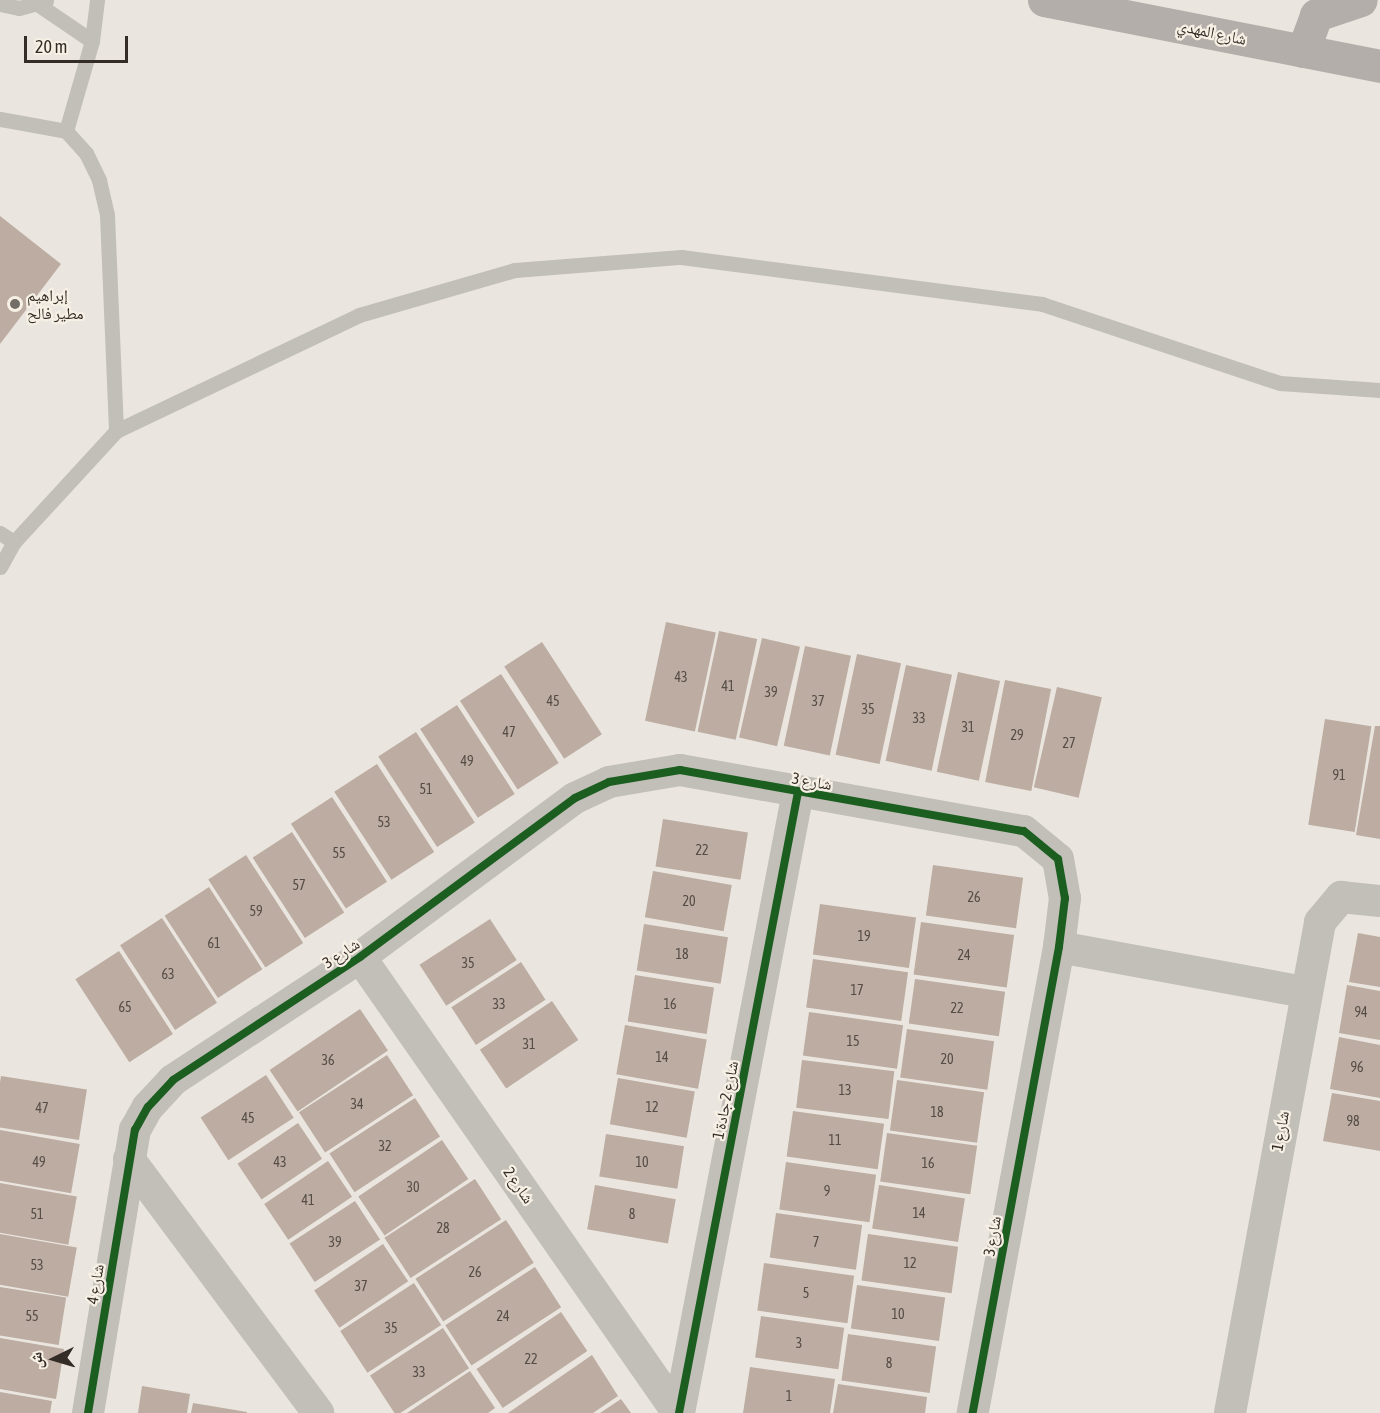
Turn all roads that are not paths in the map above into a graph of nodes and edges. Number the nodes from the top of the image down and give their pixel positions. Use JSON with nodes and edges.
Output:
{"nodes":[{"id":1,"x":97,"y":0,"type":"edge"},
{"id":2,"x":1361,"y":0,"type":"edge"},
{"id":3,"x":44,"y":2,"type":"edge"},
{"id":4,"x":1075,"y":2,"type":"edge"},
{"id":5,"x":0,"y":4,"type":"edge"},
{"id":6,"x":92,"y":41,"type":"junction"},
{"id":7,"x":1303,"y":51,"type":"junction"},
{"id":8,"x":1380,"y":66,"type":"edge"},
{"id":9,"x":0,"y":119,"type":"edge"},
{"id":10,"x":66,"y":131,"type":"junction"},
{"id":11,"x":1380,"y":390,"type":"edge"},
{"id":12,"x":116,"y":431,"type":"junction"},
{"id":13,"x":0,"y":533,"type":"edge"},
{"id":14,"x":15,"y":542,"type":"junction"},
{"id":15,"x":0,"y":567,"type":"edge"},
{"id":16,"x":798,"y":792,"type":"junction"},
{"id":17,"x":1380,"y":901,"type":"edge"},
{"id":18,"x":1059,"y":947,"type":"junction"},
{"id":19,"x":360,"y":957,"type":"junction"},
{"id":20,"x":1305,"y":992,"type":"junction"},
{"id":21,"x":129,"y":1159,"type":"junction"},
{"id":22,"x":88,"y":1413,"type":"edge"},
{"id":23,"x":318,"y":1413,"type":"edge"},
{"id":24,"x":678,"y":1413,"type":"edge"},
{"id":25,"x":973,"y":1413,"type":"edge"},
{"id":26,"x":1230,"y":1413,"type":"edge"}],
"edges":[{"from":1,"to":6,"type":"lane"},
{"from":2,"to":7,"type":"main road"},
{"from":3,"to":5,"type":"lane"},
{"from":3,"to":6,"type":"lane"},
{"from":4,"to":7,"type":"main road","name":"شارع المهدي"},
{"from":6,"to":10,"type":"lane"},
{"from":7,"to":8,"type":"main road","name":"شارع المهدي"},
{"from":9,"to":10,"type":"lane"},
{"from":10,"to":12,"type":"lane"},
{"from":11,"to":12,"type":"lane"},
{"from":12,"to":14,"type":"lane"},
{"from":13,"to":14,"type":"lane"},
{"from":14,"to":15,"type":"lane"},
{"from":16,"to":18,"type":"street","name":"شارع 3"},
{"from":16,"to":19,"type":"street","name":"شارع 3"},
{"from":16,"to":24,"type":"street","name":"شارع 2 جادة 1"},
{"from":17,"to":20,"type":"street","name":"شارع 1"},
{"from":18,"to":20,"type":"street"},
{"from":18,"to":25,"type":"street","name":"شارع 3"},
{"from":19,"to":21,"type":"street","name":"شارع 3"},
{"from":19,"to":24,"type":"street","name":"شارع 2"},
{"from":20,"to":26,"type":"street","name":"شارع 1"},
{"from":21,"to":22,"type":"street","name":"شارع 4"},
{"from":21,"to":23,"type":"street"}]}
